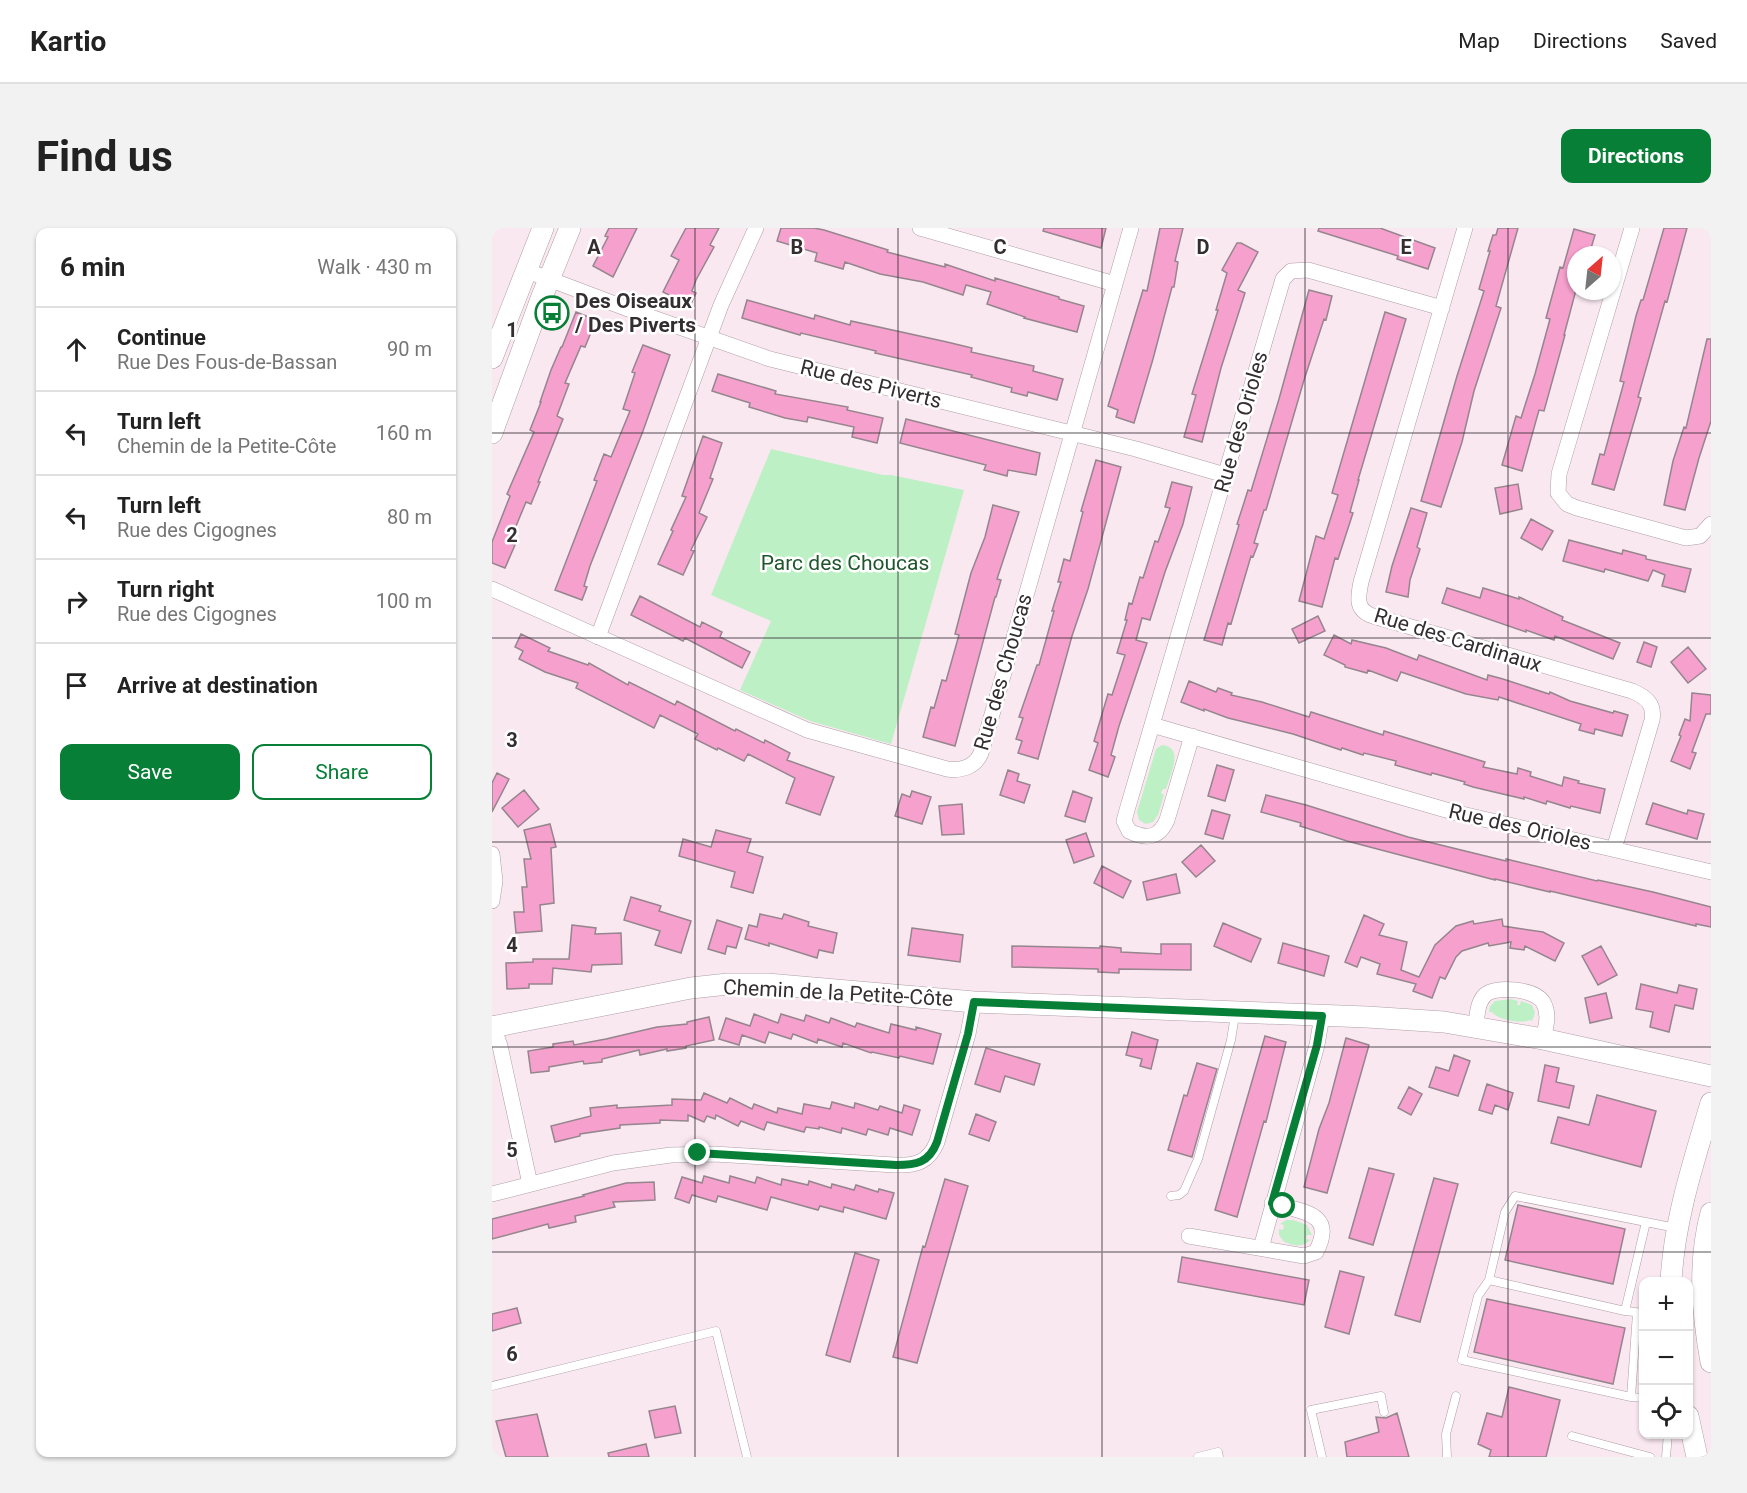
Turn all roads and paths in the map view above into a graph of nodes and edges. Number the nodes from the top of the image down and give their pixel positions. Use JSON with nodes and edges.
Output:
{"nodes":[{"id":1,"x":543,"y":228,"type":"edge"},
{"id":2,"x":570,"y":228,"type":"edge"},
{"id":3,"x":756,"y":228,"type":"edge"},
{"id":4,"x":920,"y":228,"type":"edge"},
{"id":5,"x":1131,"y":228,"type":"edge"},
{"id":6,"x":1465,"y":228,"type":"edge"},
{"id":7,"x":1632,"y":228,"type":"edge"},
{"id":8,"x":525,"y":270,"type":"junction"},
{"id":9,"x":548,"y":279,"type":"junction"},
{"id":10,"x":1115,"y":284,"type":"junction"},
{"id":11,"x":1442,"y":308,"type":"junction"},
{"id":12,"x":709,"y":339,"type":"junction"},
{"id":13,"x":492,"y":358,"type":"edge"},
{"id":14,"x":492,"y":433,"type":"edge"},
{"id":15,"x":1072,"y":434,"type":"junction"},
{"id":16,"x":1225,"y":475,"type":"junction"},
{"id":17,"x":1711,"y":524,"type":"edge"},
{"id":18,"x":492,"y":589,"type":"edge"},
{"id":19,"x":598,"y":637,"type":"junction"},
{"id":20,"x":1152,"y":725,"type":"junction"},
{"id":21,"x":1192,"y":736,"type":"junction"},
{"id":22,"x":1614,"y":849,"type":"junction"},
{"id":23,"x":492,"y":854,"type":"edge"},
{"id":24,"x":1711,"y":872,"type":"edge"},
{"id":25,"x":492,"y":901,"type":"edge"},
{"id":26,"x":974,"y":1002,"type":"junction"},
{"id":27,"x":1235,"y":1012,"type":"junction"},
{"id":28,"x":1322,"y":1016,"type":"junction"},
{"id":29,"x":492,"y":1026,"type":"edge"},
{"id":30,"x":1476,"y":1027,"type":"junction"},
{"id":31,"x":1543,"y":1039,"type":"junction"},
{"id":32,"x":1711,"y":1076,"type":"edge"},
{"id":33,"x":1711,"y":1103,"type":"edge"},
{"id":34,"x":531,"y":1184,"type":"junction"},
{"id":35,"x":1176,"y":1187,"type":"dead end"},
{"id":36,"x":492,"y":1194,"type":"edge"},
{"id":37,"x":1181,"y":1194,"type":"junction"},
{"id":38,"x":1171,"y":1196,"type":"dead end"},
{"id":39,"x":1272,"y":1203,"type":"junction"},
{"id":40,"x":1711,"y":1213,"type":"edge"},
{"id":41,"x":1646,"y":1222,"type":"junction"},
{"id":42,"x":1677,"y":1229,"type":"junction"},
{"id":43,"x":1189,"y":1236,"type":"dead end"},
{"id":44,"x":1261,"y":1248,"type":"junction"},
{"id":45,"x":1671,"y":1277,"type":"edge"},
{"id":46,"x":1489,"y":1280,"type":"junction"},
{"id":47,"x":1625,"y":1311,"type":"junction"},
{"id":48,"x":1639,"y":1313,"type":"edge"},
{"id":49,"x":1639,"y":1322,"type":"edge"},
{"id":50,"x":1711,"y":1362,"type":"edge"},
{"id":51,"x":492,"y":1386,"type":"edge"},
{"id":52,"x":1456,"y":1396,"type":"dead end"},
{"id":53,"x":1631,"y":1397,"type":"junction"},
{"id":54,"x":1639,"y":1398,"type":"edge"},
{"id":55,"x":1384,"y":1412,"type":"dead end"},
{"id":56,"x":1572,"y":1436,"type":"dead end"},
{"id":57,"x":1668,"y":1439,"type":"edge"},
{"id":58,"x":1693,"y":1439,"type":"edge"},
{"id":59,"x":1634,"y":1455,"type":"edge"},
{"id":60,"x":747,"y":1457,"type":"edge"},
{"id":61,"x":1198,"y":1457,"type":"edge"},
{"id":62,"x":1219,"y":1457,"type":"edge"},
{"id":63,"x":1322,"y":1457,"type":"edge"},
{"id":64,"x":1447,"y":1457,"type":"edge"},
{"id":65,"x":1650,"y":1457,"type":"edge"},
{"id":66,"x":1666,"y":1457,"type":"edge"},
{"id":67,"x":1697,"y":1457,"type":"edge"}],
"edges":[{"from":1,"to":8,"type":"street"},
{"from":2,"to":9,"type":"street"},
{"from":3,"to":12,"type":"street"},
{"from":4,"to":10,"type":"street"},
{"from":5,"to":10,"type":"street","name":"Rue des Choucas"},
{"from":6,"to":11,"type":"street","name":"Rue des Cardinaux"},
{"from":7,"to":17,"type":"street"},
{"from":8,"to":9,"type":"street","name":"Rue des Piverts"},
{"from":8,"to":13,"type":"street"},
{"from":9,"to":12,"type":"street","name":"Rue des Piverts"},
{"from":9,"to":14,"type":"street"},
{"from":10,"to":15,"type":"street","name":"Rue des Choucas"},
{"from":11,"to":16,"type":"street","name":"Rue des Orioles"},
{"from":11,"to":22,"type":"street","name":"Rue des Cardinaux"},
{"from":12,"to":15,"type":"street","name":"Rue des Piverts"},
{"from":12,"to":19,"type":"street"},
{"from":15,"to":16,"type":"street","name":"Rue des Piverts"},
{"from":15,"to":19,"type":"street","name":"Rue des Choucas"},
{"from":16,"to":20,"type":"street","name":"Rue des Orioles"},
{"from":18,"to":19,"type":"street","name":"Rue des Choucas"},
{"from":20,"to":21,"type":"street","name":"Rue des Orioles"},
{"from":20,"to":21,"type":"street","name":"Rue des Orioles"},
{"from":21,"to":22,"type":"street","name":"Rue des Orioles"},
{"from":22,"to":24,"type":"street","name":"Rue des Orioles"},
{"from":23,"to":25,"type":"street"},
{"from":26,"to":27,"type":"street","name":"Chemin de la Petite-Côte"},
{"from":26,"to":29,"type":"street","name":"Chemin de la Petite-Côte"},
{"from":26,"to":34,"type":"street"},
{"from":27,"to":28,"type":"street","name":"Chemin de la Petite-Côte"},
{"from":27,"to":37,"type":"lane"},
{"from":28,"to":30,"type":"street","name":"Chemin de la Petite-Côte"},
{"from":28,"to":39,"type":"street"},
{"from":29,"to":34,"type":"street"},
{"from":30,"to":31,"type":"street","name":"Chemin de la Petite-Côte"},
{"from":30,"to":31,"type":"street"},
{"from":31,"to":32,"type":"street","name":"Chemin de la Petite-Côte"},
{"from":33,"to":42,"type":"street"},
{"from":34,"to":36,"type":"street"},
{"from":35,"to":37,"type":"lane"},
{"from":37,"to":38,"type":"lane"},
{"from":39,"to":44,"type":"street"},
{"from":39,"to":44,"type":"street"},
{"from":40,"to":50,"type":"street"},
{"from":41,"to":42,"type":"lane"},
{"from":41,"to":46,"type":"lane"},
{"from":41,"to":47,"type":"lane"},
{"from":42,"to":45,"type":"street"},
{"from":43,"to":44,"type":"street"},
{"from":46,"to":47,"type":"lane"},
{"from":46,"to":53,"type":"lane"},
{"from":47,"to":48,"type":"lane"},
{"from":49,"to":53,"type":"lane"},
{"from":51,"to":60,"type":"lane"},
{"from":52,"to":64,"type":"lane"},
{"from":53,"to":54,"type":"lane"},
{"from":55,"to":63,"type":"lane"},
{"from":56,"to":59,"type":"lane"},
{"from":57,"to":66,"type":"lane"},
{"from":58,"to":67,"type":"street"},
{"from":59,"to":65,"type":"lane"},
{"from":61,"to":62,"type":"lane"}]}
